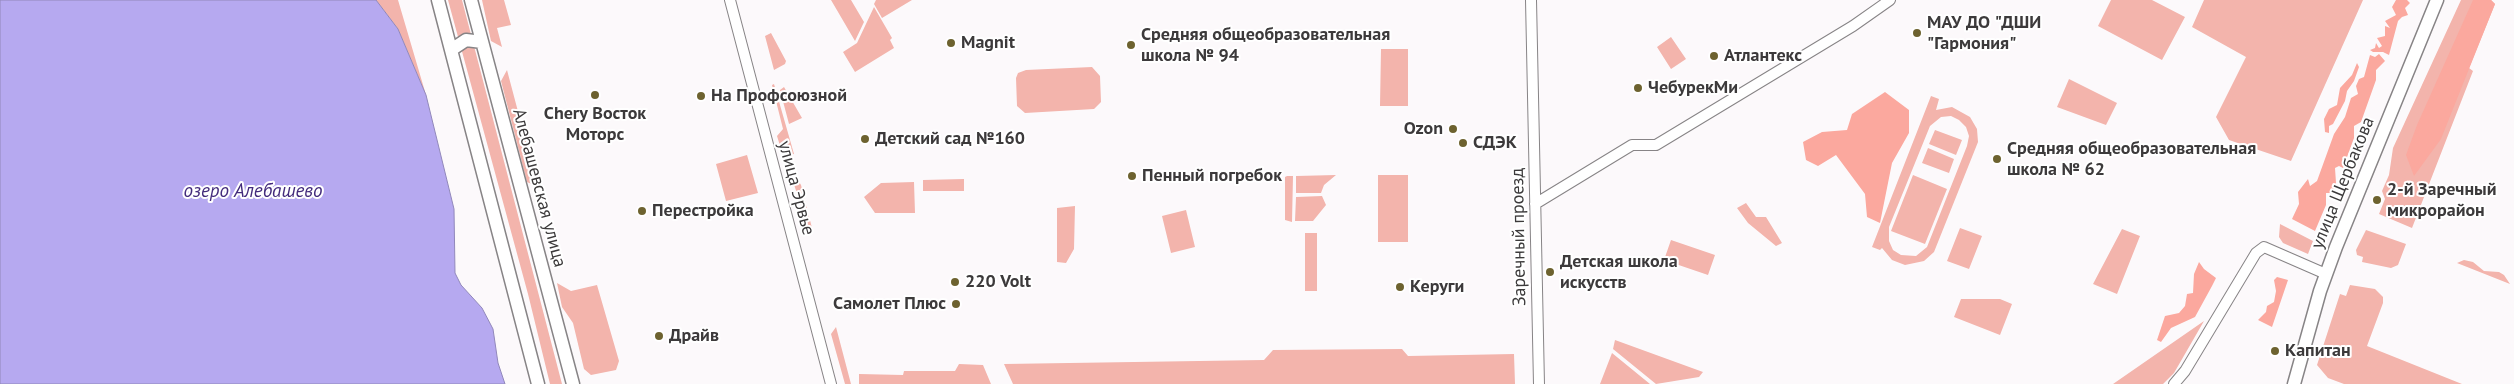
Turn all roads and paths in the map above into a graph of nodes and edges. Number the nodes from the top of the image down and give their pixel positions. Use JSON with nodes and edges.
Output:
{"nodes":[{"id":1,"x":438,"y":0,"type":"edge"},
{"id":2,"x":471,"y":0,"type":"edge"},
{"id":3,"x":730,"y":0,"type":"edge"},
{"id":4,"x":1531,"y":0,"type":"edge"},
{"id":5,"x":1890,"y":0,"type":"edge"},
{"id":6,"x":2437,"y":0,"type":"edge"},
{"id":7,"x":482,"y":42,"type":"junction"},
{"id":8,"x":451,"y":50,"type":"junction"},
{"id":9,"x":1535,"y":204,"type":"junction"},
{"id":10,"x":2326,"y":274,"type":"junction"},
{"id":11,"x":2296,"y":379,"type":"edge"},
{"id":12,"x":538,"y":384,"type":"edge"},
{"id":13,"x":573,"y":384,"type":"edge"},
{"id":14,"x":830,"y":384,"type":"edge"},
{"id":15,"x":1539,"y":384,"type":"edge"},
{"id":16,"x":2174,"y":384,"type":"edge"}],
"edges":[{"from":1,"to":8,"type":"main road"},
{"from":2,"to":7,"type":"main road","name":"Алебашевская улица"},
{"from":3,"to":14,"type":"street","name":"улица Эрвье"},
{"from":4,"to":9,"type":"street","name":"Заречный проезд"},
{"from":5,"to":9,"type":"street"},
{"from":6,"to":10,"type":"main road","name":"улица Щербакова"},
{"from":7,"to":8,"type":"main road"},
{"from":7,"to":13,"type":"main road","name":"Алебашевская улица"},
{"from":8,"to":12,"type":"main road"},
{"from":9,"to":15,"type":"street","name":"Заречный проезд"},
{"from":10,"to":11,"type":"main road","name":"улица Щербакова"},
{"from":10,"to":16,"type":"street"}]}
